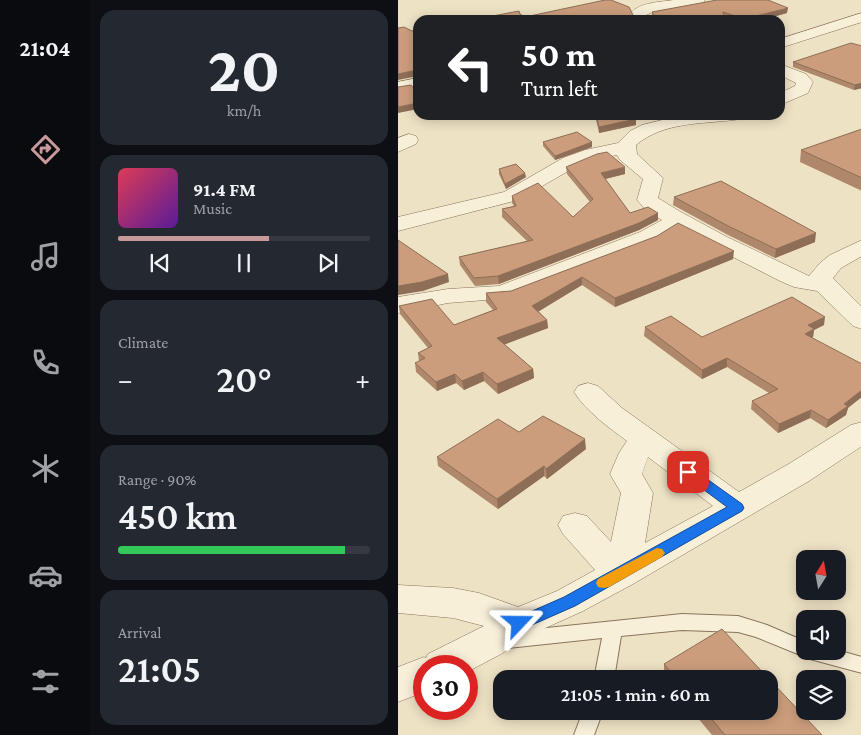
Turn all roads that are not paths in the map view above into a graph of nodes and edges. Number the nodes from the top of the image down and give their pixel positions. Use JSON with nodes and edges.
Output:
{"nodes":[{"id":1,"x":698,"y":0,"type":"edge"},
{"id":2,"x":638,"y":15,"type":"edge"},
{"id":3,"x":862,"y":17,"type":"edge"},
{"id":4,"x":785,"y":42,"type":"edge"},
{"id":5,"x":785,"y":71,"type":"edge"},
{"id":6,"x":413,"y":84,"type":"edge"},
{"id":7,"x":398,"y":87,"type":"edge"},
{"id":8,"x":785,"y":98,"type":"edge"},
{"id":9,"x":687,"y":120,"type":"edge"},
{"id":10,"x":626,"y":147,"type":"junction"},
{"id":11,"x":677,"y":220,"type":"junction"},
{"id":12,"x":398,"y":224,"type":"edge"},
{"id":13,"x":862,"y":247,"type":"edge"},
{"id":14,"x":823,"y":284,"type":"junction"},
{"id":15,"x":398,"y":305,"type":"edge"},
{"id":16,"x":862,"y":321,"type":"edge"},
{"id":17,"x":588,"y":392,"type":"dead end"},
{"id":18,"x":862,"y":432,"type":"edge"},
{"id":19,"x":644,"y":440,"type":"junction"},
{"id":20,"x":737,"y":508,"type":"junction"},
{"id":21,"x":576,"y":524,"type":"dead end"},
{"id":22,"x":627,"y":570,"type":"junction"},
{"id":23,"x":398,"y":599,"type":"edge"},
{"id":24,"x":519,"y":623,"type":"junction"},
{"id":25,"x":613,"y":629,"type":"junction"},
{"id":26,"x":488,"y":643,"type":"junction"},
{"id":27,"x":796,"y":646,"type":"edge"},
{"id":28,"x":464,"y":655,"type":"edge"},
{"id":29,"x":843,"y":660,"type":"edge"},
{"id":30,"x":862,"y":665,"type":"edge"},
{"id":31,"x":606,"y":670,"type":"edge"},
{"id":32,"x":413,"y":679,"type":"edge"},
{"id":33,"x":398,"y":685,"type":"edge"},
{"id":34,"x":590,"y":720,"type":"edge"},
{"id":35,"x":584,"y":735,"type":"edge"}],
"edges":[{"from":1,"to":2,"type":"street"},
{"from":3,"to":4,"type":"street"},
{"from":5,"to":8,"type":"street"},
{"from":6,"to":7,"type":"street"},
{"from":9,"to":10,"type":"street"},
{"from":10,"to":11,"type":"street"},
{"from":10,"to":12,"type":"street"},
{"from":11,"to":14,"type":"street"},
{"from":11,"to":15,"type":"street"},
{"from":13,"to":14,"type":"street"},
{"from":14,"to":16,"type":"street"},
{"from":17,"to":19,"type":"street"},
{"from":18,"to":20,"type":"street"},
{"from":19,"to":20,"type":"street"},
{"from":19,"to":22,"type":"street"},
{"from":20,"to":22,"type":"street"},
{"from":21,"to":22,"type":"street"},
{"from":22,"to":24,"type":"street"},
{"from":23,"to":24,"type":"street"},
{"from":24,"to":26,"type":"street"},
{"from":25,"to":26,"type":"lane"},
{"from":25,"to":27,"type":"lane"},
{"from":25,"to":31,"type":"lane"},
{"from":26,"to":28,"type":"street"},
{"from":29,"to":30,"type":"lane"},
{"from":32,"to":33,"type":"street"},
{"from":34,"to":35,"type":"lane"}]}
